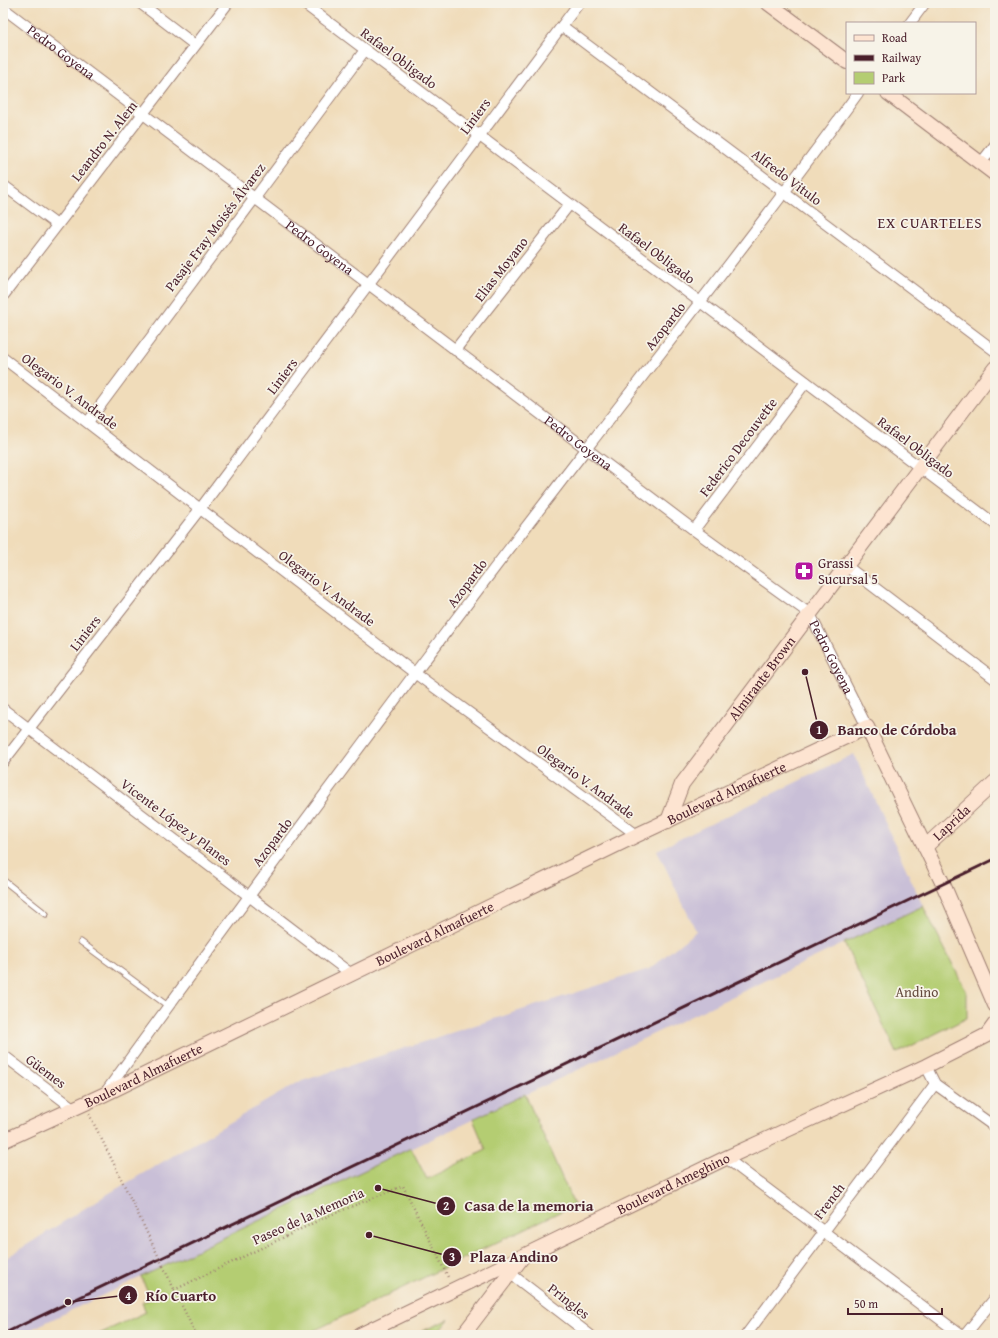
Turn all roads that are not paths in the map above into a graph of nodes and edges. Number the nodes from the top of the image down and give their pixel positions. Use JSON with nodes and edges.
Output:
{"nodes":[{"id":1,"x":140,"y":3,"type":"edge"},
{"id":2,"x":228,"y":3,"type":"edge"},
{"id":3,"x":303,"y":3,"type":"edge"},
{"id":4,"x":578,"y":3,"type":"edge"},
{"id":5,"x":768,"y":3,"type":"edge"},
{"id":6,"x":925,"y":3,"type":"edge"},
{"id":7,"x":3,"y":8,"type":"edge"},
{"id":8,"x":911,"y":22,"type":"edge"},
{"id":9,"x":562,"y":26,"type":"junction"},
{"id":10,"x":195,"y":45,"type":"junction"},
{"id":11,"x":365,"y":50,"type":"junction"},
{"id":12,"x":846,"y":61,"type":"edge"},
{"id":13,"x":857,"y":94,"type":"edge"},
{"id":14,"x":889,"y":94,"type":"edge"},
{"id":15,"x":143,"y":114,"type":"junction"},
{"id":16,"x":478,"y":135,"type":"junction"},
{"id":17,"x":995,"y":144,"type":"edge"},
{"id":18,"x":981,"y":163,"type":"junction"},
{"id":19,"x":995,"y":174,"type":"edge"},
{"id":20,"x":3,"y":185,"type":"edge"},
{"id":21,"x":786,"y":193,"type":"junction"},
{"id":22,"x":254,"y":198,"type":"junction"},
{"id":23,"x":568,"y":204,"type":"junction"},
{"id":24,"x":57,"y":225,"type":"junction"},
{"id":25,"x":368,"y":284,"type":"junction"},
{"id":26,"x":3,"y":296,"type":"edge"},
{"id":27,"x":701,"y":304,"type":"junction"},
{"id":28,"x":455,"y":350,"type":"junction"},
{"id":29,"x":995,"y":351,"type":"edge"},
{"id":30,"x":3,"y":358,"type":"edge"},
{"id":31,"x":995,"y":368,"type":"edge"},
{"id":32,"x":806,"y":382,"type":"junction"},
{"id":33,"x":88,"y":422,"type":"junction"},
{"id":34,"x":586,"y":448,"type":"junction"},
{"id":35,"x":920,"y":468,"type":"junction"},
{"id":36,"x":200,"y":509,"type":"junction"},
{"id":37,"x":995,"y":524,"type":"edge"},
{"id":38,"x":694,"y":530,"type":"junction"},
{"id":39,"x":845,"y":565,"type":"junction"},
{"id":40,"x":810,"y":614,"type":"junction"},
{"id":41,"x":416,"y":674,"type":"junction"},
{"id":42,"x":995,"y":679,"type":"edge"},
{"id":43,"x":3,"y":709,"type":"edge"},
{"id":44,"x":867,"y":727,"type":"junction"},
{"id":45,"x":28,"y":728,"type":"junction"},
{"id":46,"x":3,"y":762,"type":"edge"},
{"id":47,"x":995,"y":782,"type":"edge"},
{"id":48,"x":668,"y":821,"type":"junction"},
{"id":49,"x":637,"y":836,"type":"junction"},
{"id":50,"x":925,"y":847,"type":"junction"},
{"id":51,"x":3,"y":880,"type":"edge"},
{"id":52,"x":249,"y":895,"type":"junction"},
{"id":53,"x":46,"y":914,"type":"dead end"},
{"id":54,"x":81,"y":942,"type":"dead end"},
{"id":55,"x":350,"y":973,"type":"junction"},
{"id":56,"x":995,"y":1005,"type":"edge"},
{"id":57,"x":168,"y":1006,"type":"junction"},
{"id":58,"x":991,"y":1030,"type":"edge"},
{"id":59,"x":3,"y":1055,"type":"edge"},
{"id":60,"x":926,"y":1066,"type":"junction"},
{"id":61,"x":934,"y":1084,"type":"junction"},
{"id":62,"x":103,"y":1095,"type":"junction"},
{"id":63,"x":78,"y":1106,"type":"junction"},
{"id":64,"x":995,"y":1127,"type":"edge"},
{"id":65,"x":3,"y":1141,"type":"edge"},
{"id":66,"x":726,"y":1158,"type":"junction"},
{"id":67,"x":825,"y":1231,"type":"junction"},
{"id":68,"x":523,"y":1257,"type":"junction"},
{"id":69,"x":511,"y":1274,"type":"junction"},
{"id":70,"x":995,"y":1298,"type":"edge"},
{"id":71,"x":360,"y":1335,"type":"edge"},
{"id":72,"x":464,"y":1335,"type":"edge"},
{"id":73,"x":590,"y":1335,"type":"edge"},
{"id":74,"x":746,"y":1335,"type":"edge"},
{"id":75,"x":961,"y":1335,"type":"edge"},
{"id":76,"x":965,"y":1335,"type":"edge"}],
"edges":[{"from":1,"to":10,"type":"street"},
{"from":2,"to":10,"type":"street","name":"Leandro N. Alem"},
{"from":3,"to":11,"type":"street","name":"Rafael Obligado"},
{"from":4,"to":9,"type":"street","name":"Liniers"},
{"from":5,"to":12,"type":"main road"},
{"from":6,"to":8,"type":"street"},
{"from":7,"to":15,"type":"street","name":"Pedro Goyena"},
{"from":9,"to":16,"type":"street","name":"Liniers"},
{"from":9,"to":21,"type":"street","name":"Alfredo Vitulo"},
{"from":10,"to":15,"type":"street","name":"Leandro N. Alem"},
{"from":11,"to":16,"type":"street","name":"Rafael Obligado"},
{"from":11,"to":22,"type":"street","name":"Pasaje Fray Moisés Álvarez"},
{"from":13,"to":21,"type":"street","name":"Azopardo"},
{"from":14,"to":18,"type":"main road"},
{"from":15,"to":22,"type":"street","name":"Pedro Goyena"},
{"from":15,"to":24,"type":"street","name":"Leandro N. Alem"},
{"from":16,"to":23,"type":"street","name":"Rafael Obligado"},
{"from":16,"to":25,"type":"street","name":"Liniers"},
{"from":17,"to":18,"type":"street"},
{"from":18,"to":19,"type":"main road"},
{"from":20,"to":24,"type":"street"},
{"from":21,"to":27,"type":"street","name":"Azopardo"},
{"from":21,"to":29,"type":"street","name":"Alfredo Vitulo"},
{"from":22,"to":25,"type":"street","name":"Pedro Goyena"},
{"from":22,"to":33,"type":"street","name":"Pasaje Fray Moisés Álvarez"},
{"from":23,"to":27,"type":"street","name":"Rafael Obligado"},
{"from":23,"to":28,"type":"street","name":"Elias Moyano"},
{"from":24,"to":26,"type":"street","name":"Leandro N. Alem"},
{"from":25,"to":28,"type":"street","name":"Pedro Goyena"},
{"from":25,"to":36,"type":"street","name":"Liniers"},
{"from":27,"to":32,"type":"street","name":"Rafael Obligado"},
{"from":27,"to":34,"type":"street","name":"Azopardo"},
{"from":28,"to":34,"type":"street","name":"Pedro Goyena"},
{"from":30,"to":33,"type":"street","name":"Olegario V. Andrade"},
{"from":31,"to":35,"type":"main road","name":"Almirante Brown"},
{"from":32,"to":35,"type":"street","name":"Rafael Obligado"},
{"from":32,"to":38,"type":"street","name":"Federico Decouvette"},
{"from":33,"to":36,"type":"street","name":"Olegario V. Andrade"},
{"from":34,"to":38,"type":"street","name":"Pedro Goyena"},
{"from":34,"to":41,"type":"street","name":"Azopardo"},
{"from":35,"to":37,"type":"street","name":"Rafael Obligado"},
{"from":35,"to":39,"type":"main road","name":"Almirante Brown"},
{"from":36,"to":41,"type":"street","name":"Olegario V. Andrade"},
{"from":36,"to":45,"type":"street","name":"Liniers"},
{"from":38,"to":40,"type":"street","name":"Pedro Goyena"},
{"from":39,"to":40,"type":"main road","name":"Almirante Brown"},
{"from":39,"to":42,"type":"street"},
{"from":40,"to":44,"type":"street","name":"Pedro Goyena"},
{"from":40,"to":48,"type":"main road","name":"Almirante Brown"},
{"from":41,"to":49,"type":"street","name":"Olegario V. Andrade"},
{"from":41,"to":52,"type":"street","name":"Azopardo"},
{"from":43,"to":45,"type":"street","name":"Vicente López y Planes"},
{"from":44,"to":48,"type":"main road","name":"Boulevard Almafuerte"},
{"from":44,"to":50,"type":"main road","name":"Pedro Goyena"},
{"from":45,"to":46,"type":"street","name":"Liniers"},
{"from":45,"to":52,"type":"street","name":"Vicente López y Planes"},
{"from":47,"to":50,"type":"main road","name":"Laprida"},
{"from":48,"to":49,"type":"main road","name":"Boulevard Almafuerte"},
{"from":49,"to":55,"type":"main road","name":"Boulevard Almafuerte"},
{"from":50,"to":56,"type":"main road","name":"Pedro Goyena"},
{"from":51,"to":53,"type":"lane"},
{"from":52,"to":55,"type":"street","name":"Vicente López y Planes"},
{"from":52,"to":57,"type":"street","name":"Azopardo"},
{"from":54,"to":57,"type":"lane"},
{"from":55,"to":62,"type":"main road","name":"Boulevard Almafuerte"},
{"from":57,"to":62,"type":"street","name":"Azopardo"},
{"from":58,"to":60,"type":"main road","name":"Boulevard Ameghino"},
{"from":59,"to":63,"type":"street","name":"Güemes"},
{"from":60,"to":61,"type":"street"},
{"from":60,"to":66,"type":"main road","name":"Boulevard Ameghino"},
{"from":61,"to":64,"type":"street"},
{"from":61,"to":67,"type":"street","name":"French"},
{"from":62,"to":63,"type":"main road","name":"Boulevard Almafuerte"},
{"from":63,"to":65,"type":"main road","name":"Boulevard Almafuerte"},
{"from":66,"to":67,"type":"street"},
{"from":66,"to":68,"type":"main road","name":"Boulevard Ameghino"},
{"from":67,"to":74,"type":"street","name":"French"},
{"from":67,"to":75,"type":"street"},
{"from":68,"to":69,"type":"main road"},
{"from":68,"to":71,"type":"main road","name":"Boulevard Ameghino"},
{"from":69,"to":72,"type":"main road"},
{"from":69,"to":73,"type":"street","name":"Pringles"},
{"from":70,"to":76,"type":"street"}]}
